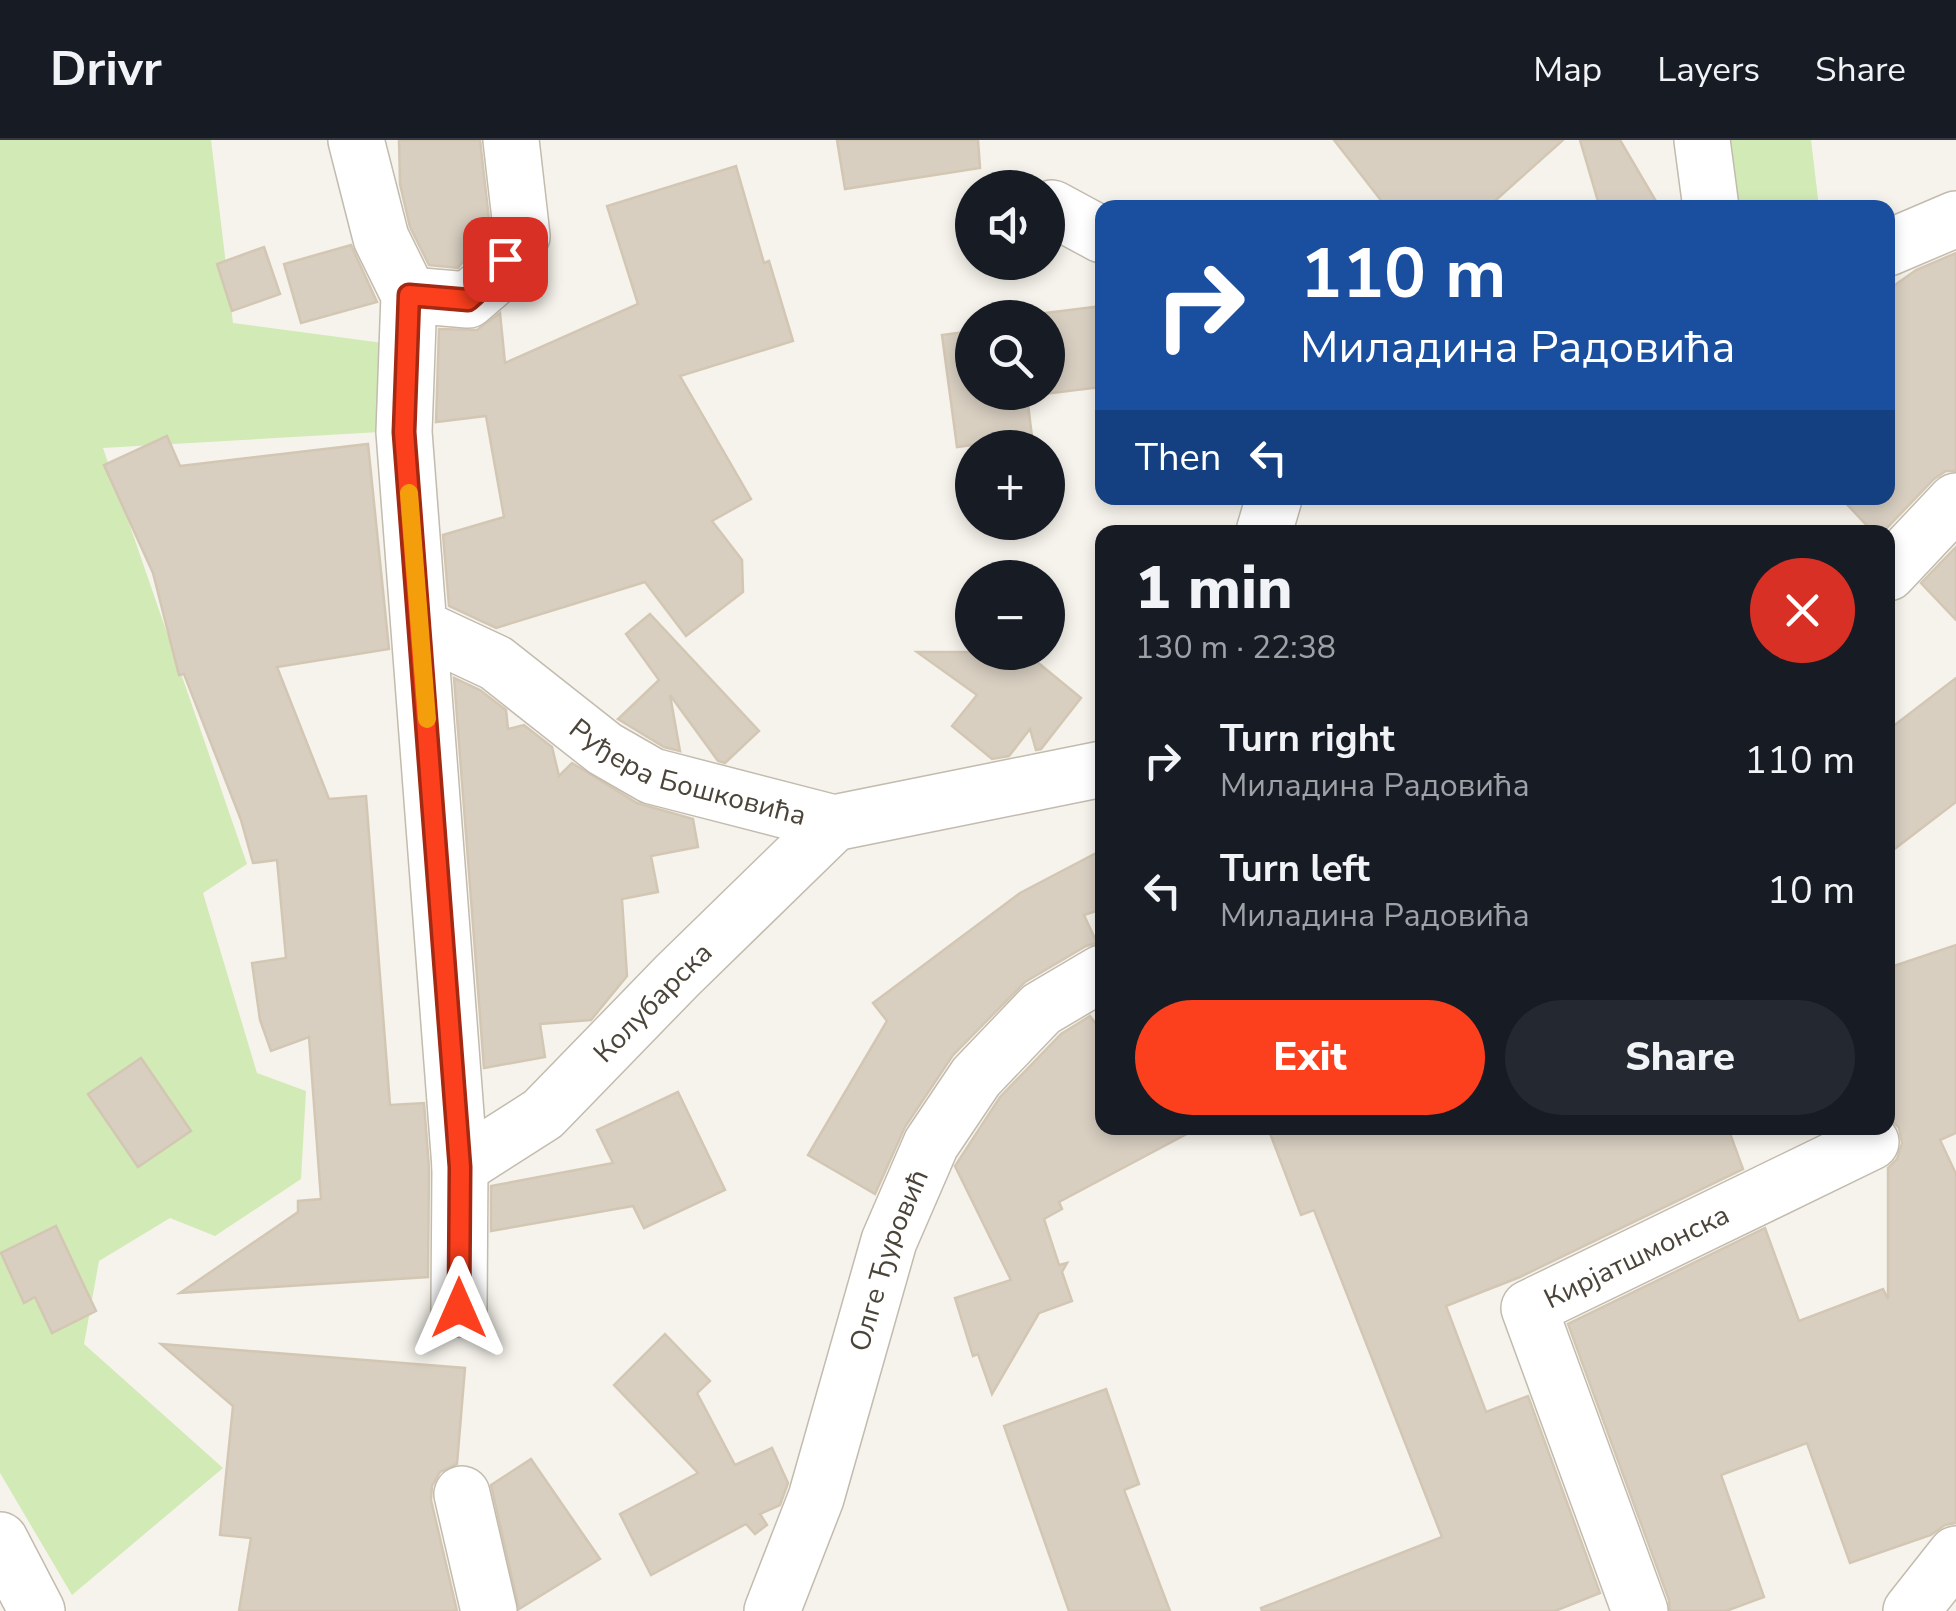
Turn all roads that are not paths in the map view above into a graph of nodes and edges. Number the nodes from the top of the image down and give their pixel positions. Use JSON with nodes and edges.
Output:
{"nodes":[{"id":1,"x":356,"y":140,"type":"edge"},
{"id":2,"x":511,"y":140,"type":"edge"},
{"id":3,"x":1702,"y":140,"type":"edge"},
{"id":4,"x":1710,"y":200,"type":"edge"},
{"id":5,"x":1065,"y":215,"type":"edge"},
{"id":6,"x":1956,"y":219,"type":"edge"},
{"id":7,"x":1095,"y":231,"type":"edge"},
{"id":8,"x":1895,"y":245,"type":"edge"},
{"id":9,"x":409,"y":295,"type":"junction"},
{"id":10,"x":1956,"y":501,"type":"edge"},
{"id":11,"x":1895,"y":566,"type":"edge"},
{"id":12,"x":421,"y":628,"type":"junction"},
{"id":13,"x":1095,"y":769,"type":"edge"},
{"id":14,"x":834,"y":822,"type":"junction"},
{"id":15,"x":1095,"y":977,"type":"edge"},
{"id":16,"x":1871,"y":1142,"type":"dead end"},
{"id":17,"x":460,"y":1167,"type":"junction"},
{"id":18,"x":459,"y":1308,"type":"dead end"},
{"id":19,"x":462,"y":1494,"type":"dead end"},
{"id":20,"x":0,"y":1540,"type":"edge"},
{"id":21,"x":1956,"y":1554,"type":"edge"},
{"id":22,"x":37,"y":1611,"type":"edge"},
{"id":23,"x":489,"y":1611,"type":"edge"},
{"id":24,"x":772,"y":1611,"type":"edge"},
{"id":25,"x":1640,"y":1611,"type":"edge"},
{"id":26,"x":1911,"y":1611,"type":"edge"}],
"edges":[{"from":1,"to":9,"type":"street"},
{"from":2,"to":9,"type":"street"},
{"from":3,"to":4,"type":"street"},
{"from":5,"to":7,"type":"street"},
{"from":6,"to":8,"type":"street"},
{"from":9,"to":12,"type":"street"},
{"from":10,"to":11,"type":"street"},
{"from":12,"to":14,"type":"street","name":"Руђера Бошковића"},
{"from":12,"to":17,"type":"street"},
{"from":13,"to":14,"type":"street","name":"Руђера Бошковића"},
{"from":14,"to":17,"type":"street","name":"Колубарска"},
{"from":15,"to":24,"type":"street","name":"Олге Ђуровић"},
{"from":16,"to":25,"type":"street","name":"Кирјатшмонска"},
{"from":17,"to":18,"type":"street"},
{"from":19,"to":23,"type":"street"},
{"from":20,"to":22,"type":"street"},
{"from":21,"to":26,"type":"street"}]}
